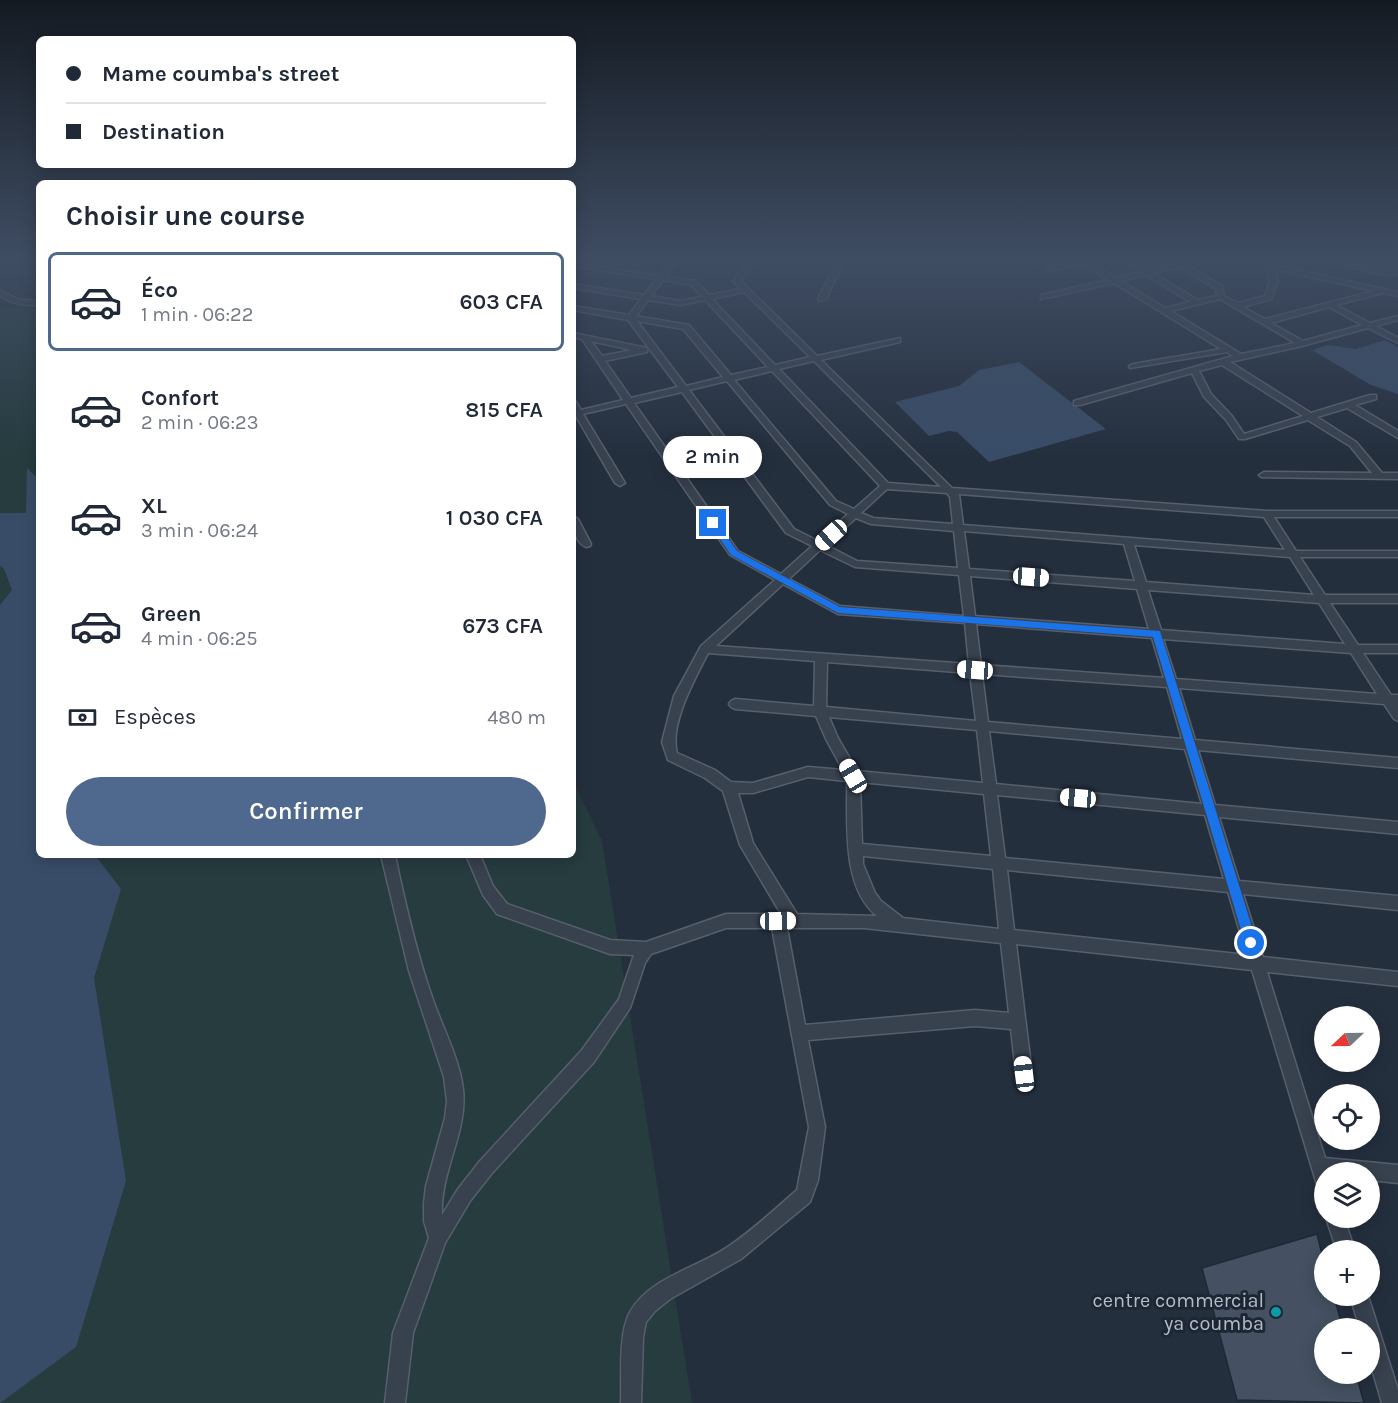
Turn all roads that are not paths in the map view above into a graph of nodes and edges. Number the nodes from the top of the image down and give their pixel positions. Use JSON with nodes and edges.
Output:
{"nodes":[{"id":1,"x":634,"y":323,"type":"edge"},
{"id":2,"x":664,"y":323,"type":"edge"},
{"id":3,"x":731,"y":323,"type":"edge"},
{"id":4,"x":780,"y":323,"type":"edge"},
{"id":5,"x":1183,"y":323,"type":"edge"},
{"id":6,"x":1267,"y":323,"type":"edge"},
{"id":7,"x":1364,"y":323,"type":"edge"},
{"id":8,"x":1378,"y":323,"type":"edge"},
{"id":9,"x":1369,"y":326,"type":"junction"},
{"id":10,"x":576,"y":335,"type":"edge"},
{"id":11,"x":584,"y":337,"type":"junction"},
{"id":12,"x":897,"y":340,"type":"dead end"},
{"id":13,"x":1398,"y":341,"type":"edge"},
{"id":14,"x":1302,"y":344,"type":"junction"},
{"id":15,"x":649,"y":349,"type":"junction"},
{"id":16,"x":1226,"y":350,"type":"junction"},
{"id":17,"x":1240,"y":357,"type":"junction"},
{"id":18,"x":601,"y":359,"type":"junction"},
{"id":19,"x":816,"y":359,"type":"junction"},
{"id":20,"x":1224,"y":362,"type":"junction"},
{"id":21,"x":1133,"y":366,"type":"dead end"},
{"id":22,"x":774,"y":368,"type":"junction"},
{"id":23,"x":1194,"y":370,"type":"junction"},
{"id":24,"x":729,"y":378,"type":"junction"},
{"id":25,"x":684,"y":389,"type":"junction"},
{"id":26,"x":1372,"y":398,"type":"dead end"},
{"id":27,"x":630,"y":401,"type":"junction"},
{"id":28,"x":1077,"y":403,"type":"dead end"},
{"id":29,"x":1349,"y":405,"type":"junction"},
{"id":30,"x":576,"y":413,"type":"edge"},
{"id":31,"x":1310,"y":416,"type":"junction"},
{"id":32,"x":1398,"y":435,"type":"edge"},
{"id":33,"x":1264,"y":475,"type":"dead end"},
{"id":34,"x":1379,"y":476,"type":"junction"},
{"id":35,"x":1398,"y":476,"type":"edge"},
{"id":36,"x":620,"y":483,"type":"dead end"},
{"id":37,"x":885,"y":486,"type":"junction"},
{"id":38,"x":948,"y":490,"type":"junction"},
{"id":39,"x":854,"y":513,"type":"junction"},
{"id":40,"x":1267,"y":514,"type":"junction"},
{"id":41,"x":1398,"y":514,"type":"edge"},
{"id":42,"x":576,"y":525,"type":"edge"},
{"id":43,"x":959,"y":528,"type":"junction"},
{"id":44,"x":1128,"y":541,"type":"junction"},
{"id":45,"x":586,"y":544,"type":"dead end"},
{"id":46,"x":819,"y":546,"type":"junction"},
{"id":47,"x":1293,"y":554,"type":"junction"},
{"id":48,"x":1398,"y":554,"type":"edge"},
{"id":49,"x":964,"y":572,"type":"junction"},
{"id":50,"x":782,"y":580,"type":"junction"},
{"id":51,"x":1142,"y":585,"type":"junction"},
{"id":52,"x":1321,"y":599,"type":"junction"},
{"id":53,"x":1398,"y":599,"type":"edge"},
{"id":54,"x":970,"y":620,"type":"junction"},
{"id":55,"x":1157,"y":634,"type":"junction"},
{"id":56,"x":705,"y":649,"type":"junction"},
{"id":57,"x":1355,"y":649,"type":"junction"},
{"id":58,"x":1398,"y":649,"type":"edge"},
{"id":59,"x":821,"y":658,"type":"junction"},
{"id":60,"x":975,"y":670,"type":"junction"},
{"id":61,"x":1172,"y":684,"type":"junction"},
{"id":62,"x":1393,"y":699,"type":"edge"},
{"id":63,"x":735,"y":704,"type":"dead end"},
{"id":64,"x":820,"y":711,"type":"junction"},
{"id":65,"x":1398,"y":716,"type":"edge"},
{"id":66,"x":982,"y":726,"type":"junction"},
{"id":67,"x":1191,"y":744,"type":"junction"},
{"id":68,"x":1398,"y":763,"type":"edge"},
{"id":69,"x":853,"y":776,"type":"junction"},
{"id":70,"x":728,"y":787,"type":"junction"},
{"id":71,"x":990,"y":790,"type":"junction"},
{"id":72,"x":1211,"y":810,"type":"junction"},
{"id":73,"x":1398,"y":828,"type":"edge"},
{"id":74,"x":856,"y":849,"type":"junction"},
{"id":75,"x":389,"y":858,"type":"edge"},
{"id":76,"x":474,"y":858,"type":"edge"},
{"id":77,"x":999,"y":863,"type":"junction"},
{"id":78,"x":1234,"y":886,"type":"junction"},
{"id":79,"x":1398,"y":903,"type":"edge"},
{"id":80,"x":785,"y":921,"type":"junction"},
{"id":81,"x":898,"y":924,"type":"junction"},
{"id":82,"x":1007,"y":935,"type":"junction"},
{"id":83,"x":646,"y":949,"type":"junction"},
{"id":84,"x":1257,"y":962,"type":"junction"},
{"id":85,"x":1398,"y":979,"type":"edge"},
{"id":86,"x":1017,"y":1022,"type":"junction"},
{"id":87,"x":799,"y":1033,"type":"junction"},
{"id":88,"x":1024,"y":1074,"type":"dead end"},
{"id":89,"x":1318,"y":1162,"type":"edge"},
{"id":90,"x":1380,"y":1174,"type":"edge"},
{"id":91,"x":1398,"y":1174,"type":"edge"},
{"id":92,"x":438,"y":1238,"type":"junction"},
{"id":93,"x":1362,"y":1306,"type":"edge"},
{"id":94,"x":395,"y":1403,"type":"edge"},
{"id":95,"x":631,"y":1403,"type":"edge"},
{"id":96,"x":1392,"y":1403,"type":"edge"}],
"edges":[{"from":1,"to":15,"type":"street"},
{"from":2,"to":24,"type":"street"},
{"from":3,"to":22,"type":"street"},
{"from":4,"to":19,"type":"street"},
{"from":5,"to":16,"type":"street"},
{"from":6,"to":14,"type":"street"},
{"from":7,"to":9,"type":"street"},
{"from":8,"to":9,"type":"street"},
{"from":9,"to":13,"type":"street"},
{"from":9,"to":14,"type":"street"},
{"from":10,"to":11,"type":"street"},
{"from":11,"to":15,"type":"street"},
{"from":11,"to":18,"type":"street"},
{"from":12,"to":19,"type":"street"},
{"from":14,"to":17,"type":"street"},
{"from":15,"to":18,"type":"street"},
{"from":15,"to":25,"type":"street"},
{"from":16,"to":17,"type":"street"},
{"from":16,"to":21,"type":"street"},
{"from":17,"to":20,"type":"street"},
{"from":18,"to":27,"type":"street"},
{"from":19,"to":22,"type":"street"},
{"from":19,"to":38,"type":"street"},
{"from":20,"to":23,"type":"street"},
{"from":20,"to":31,"type":"street"},
{"from":22,"to":24,"type":"street"},
{"from":22,"to":37,"type":"street"},
{"from":23,"to":28,"type":"street"},
{"from":23,"to":31,"type":"street"},
{"from":24,"to":25,"type":"street"},
{"from":24,"to":39,"type":"street"},
{"from":25,"to":27,"type":"street"},
{"from":25,"to":46,"type":"street"},
{"from":26,"to":29,"type":"street"},
{"from":27,"to":30,"type":"street"},
{"from":27,"to":50,"type":"street"},
{"from":29,"to":31,"type":"street"},
{"from":29,"to":32,"type":"street"},
{"from":30,"to":36,"type":"street"},
{"from":31,"to":34,"type":"street"},
{"from":33,"to":34,"type":"street"},
{"from":34,"to":35,"type":"street"},
{"from":37,"to":38,"type":"street"},
{"from":37,"to":39,"type":"street"},
{"from":38,"to":40,"type":"street"},
{"from":38,"to":43,"type":"street"},
{"from":39,"to":43,"type":"street"},
{"from":39,"to":46,"type":"street"},
{"from":40,"to":41,"type":"street"},
{"from":40,"to":47,"type":"street"},
{"from":42,"to":45,"type":"street"},
{"from":43,"to":44,"type":"street"},
{"from":43,"to":49,"type":"street"},
{"from":44,"to":47,"type":"street"},
{"from":44,"to":51,"type":"street"},
{"from":46,"to":49,"type":"street"},
{"from":46,"to":50,"type":"street"},
{"from":47,"to":48,"type":"street"},
{"from":47,"to":52,"type":"street"},
{"from":49,"to":51,"type":"street"},
{"from":49,"to":54,"type":"street"},
{"from":50,"to":54,"type":"street"},
{"from":50,"to":56,"type":"street"},
{"from":51,"to":52,"type":"street"},
{"from":51,"to":55,"type":"street"},
{"from":52,"to":53,"type":"street"},
{"from":52,"to":57,"type":"street"},
{"from":54,"to":55,"type":"street"},
{"from":54,"to":60,"type":"street"},
{"from":55,"to":57,"type":"street"},
{"from":55,"to":61,"type":"street"},
{"from":56,"to":59,"type":"street"},
{"from":56,"to":70,"type":"street"},
{"from":57,"to":58,"type":"street"},
{"from":57,"to":62,"type":"street"},
{"from":59,"to":60,"type":"street"},
{"from":59,"to":64,"type":"street"},
{"from":60,"to":61,"type":"street"},
{"from":60,"to":66,"type":"street"},
{"from":61,"to":62,"type":"street"},
{"from":61,"to":67,"type":"street"},
{"from":62,"to":65,"type":"street"},
{"from":63,"to":64,"type":"street"},
{"from":64,"to":66,"type":"street"},
{"from":64,"to":69,"type":"street"},
{"from":66,"to":67,"type":"street"},
{"from":66,"to":71,"type":"street"},
{"from":67,"to":68,"type":"street"},
{"from":67,"to":72,"type":"street"},
{"from":69,"to":70,"type":"street"},
{"from":69,"to":71,"type":"street"},
{"from":69,"to":74,"type":"street"},
{"from":70,"to":80,"type":"street"},
{"from":71,"to":72,"type":"street"},
{"from":71,"to":77,"type":"street"},
{"from":72,"to":73,"type":"street"},
{"from":72,"to":78,"type":"street"},
{"from":74,"to":77,"type":"street"},
{"from":74,"to":81,"type":"street"},
{"from":75,"to":92,"type":"street"},
{"from":76,"to":83,"type":"street"},
{"from":77,"to":78,"type":"street"},
{"from":77,"to":82,"type":"street"},
{"from":78,"to":79,"type":"street"},
{"from":78,"to":84,"type":"street"},
{"from":80,"to":81,"type":"street"},
{"from":80,"to":83,"type":"street"},
{"from":80,"to":87,"type":"street"},
{"from":81,"to":82,"type":"street"},
{"from":82,"to":84,"type":"street"},
{"from":82,"to":86,"type":"street"},
{"from":83,"to":92,"type":"street"},
{"from":84,"to":85,"type":"street"},
{"from":84,"to":89,"type":"street"},
{"from":86,"to":87,"type":"street"},
{"from":86,"to":88,"type":"street"},
{"from":87,"to":95,"type":"street"},
{"from":90,"to":91,"type":"street"},
{"from":92,"to":94,"type":"street"},
{"from":93,"to":96,"type":"street"}]}
